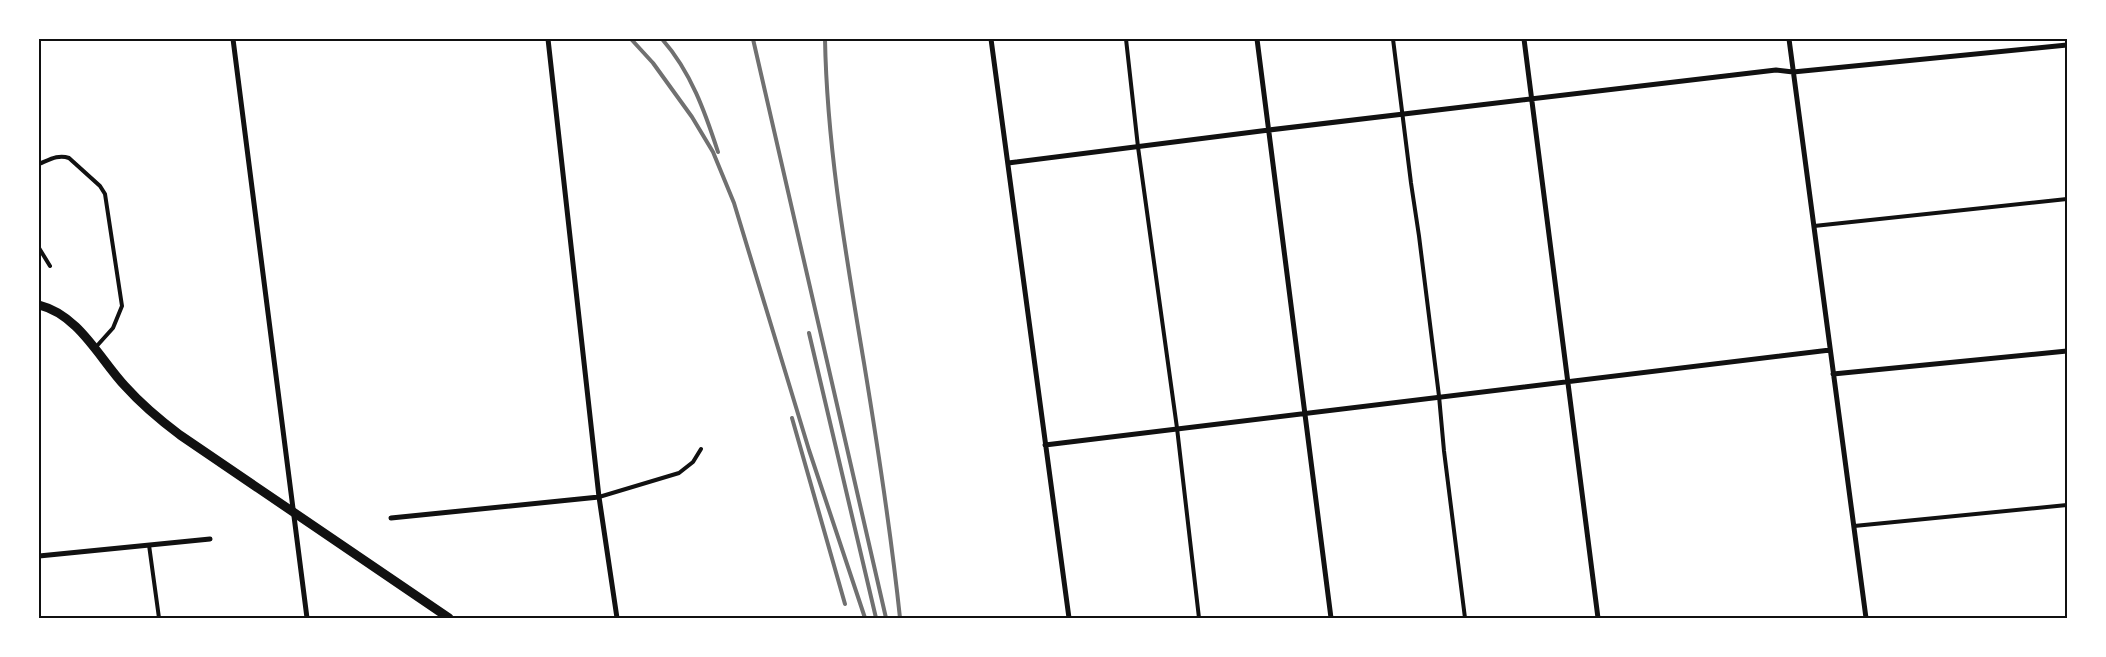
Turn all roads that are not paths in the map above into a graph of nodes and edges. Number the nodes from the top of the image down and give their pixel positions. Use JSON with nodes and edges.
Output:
{"nodes":[{"id":1,"x":233,"y":39,"type":"edge"},
{"id":2,"x":548,"y":39,"type":"edge"},
{"id":3,"x":991,"y":39,"type":"edge"},
{"id":4,"x":1126,"y":39,"type":"edge"},
{"id":5,"x":1257,"y":39,"type":"edge"},
{"id":6,"x":1393,"y":39,"type":"edge"},
{"id":7,"x":1524,"y":39,"type":"edge"},
{"id":8,"x":1789,"y":39,"type":"edge"},
{"id":9,"x":2067,"y":44,"type":"edge"},
{"id":10,"x":1793,"y":72,"type":"junction"},
{"id":11,"x":1532,"y":98,"type":"junction"},
{"id":12,"x":1403,"y":114,"type":"junction"},
{"id":13,"x":1268,"y":130,"type":"junction"},
{"id":14,"x":1138,"y":147,"type":"junction"},
{"id":15,"x":1008,"y":163,"type":"junction"},
{"id":16,"x":39,"y":164,"type":"edge"},
{"id":17,"x":2067,"y":199,"type":"edge"},
{"id":18,"x":1814,"y":226,"type":"junction"},
{"id":19,"x":39,"y":248,"type":"edge"},
{"id":20,"x":50,"y":266,"type":"dead end"},
{"id":21,"x":39,"y":305,"type":"edge"},
{"id":22,"x":95,"y":348,"type":"junction"},
{"id":23,"x":1830,"y":350,"type":"junction"},
{"id":24,"x":2067,"y":351,"type":"edge"},
{"id":25,"x":1833,"y":374,"type":"junction"},
{"id":26,"x":1568,"y":380,"type":"junction"},
{"id":27,"x":1439,"y":396,"type":"junction"},
{"id":28,"x":1304,"y":412,"type":"junction"},
{"id":29,"x":1177,"y":428,"type":"junction"},
{"id":30,"x":1045,"y":444,"type":"junction"},
{"id":31,"x":701,"y":450,"type":"dead end"},
{"id":32,"x":599,"y":498,"type":"junction"},
{"id":33,"x":2067,"y":505,"type":"edge"},
{"id":34,"x":294,"y":513,"type":"junction"},
{"id":35,"x":391,"y":518,"type":"dead end"},
{"id":36,"x":1854,"y":526,"type":"junction"},
{"id":37,"x":210,"y":539,"type":"dead end"},
{"id":38,"x":149,"y":545,"type":"junction"},
{"id":39,"x":39,"y":556,"type":"edge"},
{"id":40,"x":159,"y":618,"type":"edge"},
{"id":41,"x":307,"y":618,"type":"edge"},
{"id":42,"x":449,"y":618,"type":"edge"},
{"id":43,"x":617,"y":618,"type":"edge"},
{"id":44,"x":1069,"y":618,"type":"edge"},
{"id":45,"x":1199,"y":618,"type":"edge"},
{"id":46,"x":1332,"y":618,"type":"edge"},
{"id":47,"x":1466,"y":618,"type":"edge"},
{"id":48,"x":1598,"y":618,"type":"edge"},
{"id":49,"x":1866,"y":618,"type":"edge"}],
"edges":[{"from":1,"to":34,"type":"street"},
{"from":2,"to":32,"type":"street"},
{"from":3,"to":15,"type":"street"},
{"from":4,"to":14,"type":"lane"},
{"from":5,"to":13,"type":"street"},
{"from":6,"to":12,"type":"lane"},
{"from":7,"to":11,"type":"street"},
{"from":8,"to":10,"type":"street"},
{"from":9,"to":10,"type":"street"},
{"from":10,"to":11,"type":"street"},
{"from":10,"to":18,"type":"street"},
{"from":11,"to":12,"type":"street"},
{"from":11,"to":26,"type":"street"},
{"from":12,"to":13,"type":"street"},
{"from":12,"to":27,"type":"lane"},
{"from":13,"to":14,"type":"street"},
{"from":13,"to":28,"type":"street"},
{"from":14,"to":15,"type":"street"},
{"from":14,"to":29,"type":"lane"},
{"from":15,"to":30,"type":"street"},
{"from":16,"to":22,"type":"lane"},
{"from":17,"to":18,"type":"lane"},
{"from":18,"to":23,"type":"street"},
{"from":19,"to":20,"type":"lane"},
{"from":21,"to":22,"type":"street"},
{"from":22,"to":34,"type":"street"},
{"from":23,"to":25,"type":"street"},
{"from":23,"to":26,"type":"street"},
{"from":24,"to":25,"type":"street"},
{"from":25,"to":36,"type":"street"},
{"from":26,"to":27,"type":"street"},
{"from":26,"to":48,"type":"street"},
{"from":27,"to":28,"type":"street"},
{"from":27,"to":47,"type":"lane"},
{"from":28,"to":29,"type":"street"},
{"from":28,"to":46,"type":"street"},
{"from":29,"to":30,"type":"street"},
{"from":29,"to":45,"type":"lane"},
{"from":30,"to":44,"type":"street"},
{"from":31,"to":32,"type":"lane"},
{"from":32,"to":35,"type":"street"},
{"from":32,"to":43,"type":"street"},
{"from":33,"to":36,"type":"lane"},
{"from":34,"to":41,"type":"street"},
{"from":34,"to":42,"type":"street"},
{"from":36,"to":49,"type":"street"},
{"from":37,"to":38,"type":"street"},
{"from":38,"to":39,"type":"street"},
{"from":38,"to":40,"type":"lane"}]}
